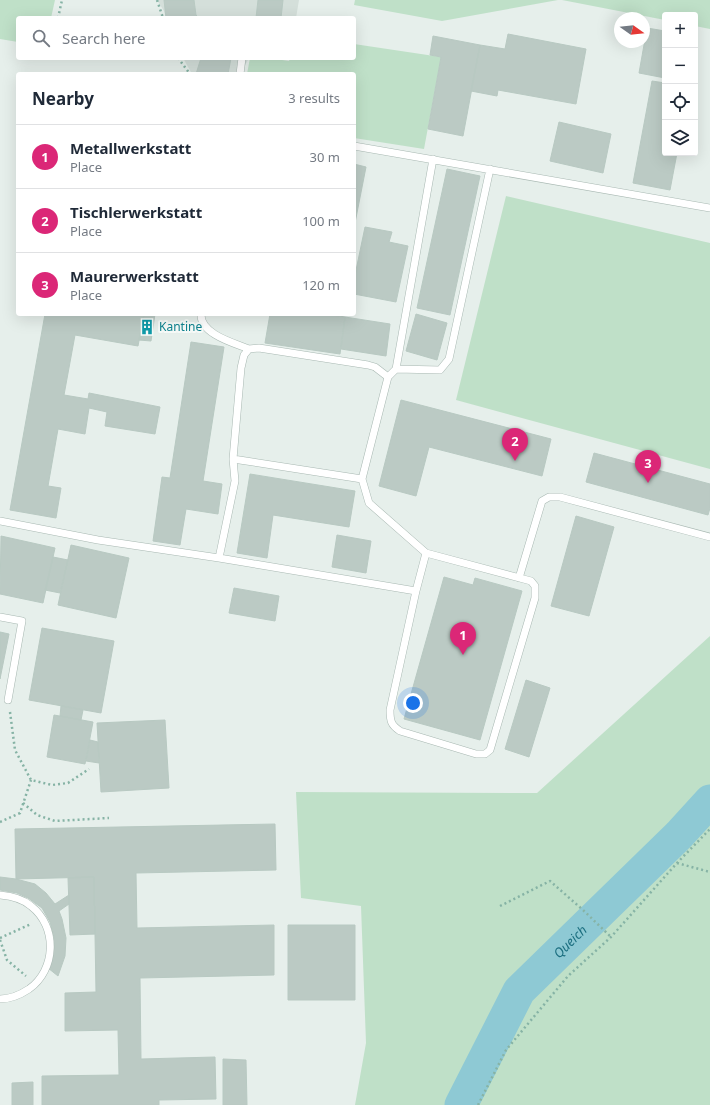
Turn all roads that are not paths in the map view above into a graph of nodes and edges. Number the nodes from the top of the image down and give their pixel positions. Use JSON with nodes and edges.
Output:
{"nodes":[{"id":1,"x":242,"y":60,"type":"edge"},
{"id":2,"x":240,"y":72,"type":"edge"},
{"id":3,"x":356,"y":146,"type":"edge"},
{"id":4,"x":433,"y":159,"type":"junction"},
{"id":5,"x":490,"y":169,"type":"junction"},
{"id":6,"x":710,"y":208,"type":"edge"},
{"id":7,"x":201,"y":316,"type":"edge"},
{"id":8,"x":249,"y":349,"type":"junction"},
{"id":9,"x":396,"y":369,"type":"junction"},
{"id":10,"x":388,"y":377,"type":"junction"},
{"id":11,"x":233,"y":459,"type":"junction"},
{"id":12,"x":362,"y":479,"type":"junction"},
{"id":13,"x":0,"y":521,"type":"edge"},
{"id":14,"x":710,"y":537,"type":"edge"},
{"id":15,"x":426,"y":553,"type":"junction"},
{"id":16,"x":219,"y":558,"type":"junction"},
{"id":17,"x":519,"y":578,"type":"junction"},
{"id":18,"x":416,"y":591,"type":"junction"},
{"id":19,"x":0,"y":617,"type":"edge"},
{"id":20,"x":8,"y":700,"type":"road end"},
{"id":21,"x":0,"y":895,"type":"edge"},
{"id":22,"x":0,"y":999,"type":"edge"}],
"edges":[{"from":1,"to":2,"type":"lane"},
{"from":3,"to":4,"type":"lane"},
{"from":4,"to":5,"type":"lane"},
{"from":4,"to":9,"type":"lane"},
{"from":5,"to":6,"type":"lane"},
{"from":5,"to":9,"type":"lane"},
{"from":7,"to":8,"type":"lane"},
{"from":8,"to":10,"type":"lane"},
{"from":8,"to":11,"type":"lane"},
{"from":9,"to":10,"type":"lane"},
{"from":10,"to":12,"type":"lane"},
{"from":11,"to":12,"type":"lane"},
{"from":11,"to":16,"type":"lane"},
{"from":12,"to":15,"type":"lane"},
{"from":13,"to":16,"type":"lane"},
{"from":14,"to":17,"type":"lane"},
{"from":15,"to":17,"type":"lane"},
{"from":15,"to":18,"type":"lane"},
{"from":16,"to":18,"type":"lane"},
{"from":17,"to":18,"type":"lane"},
{"from":19,"to":20,"type":"lane"},
{"from":21,"to":22,"type":"lane"}]}
